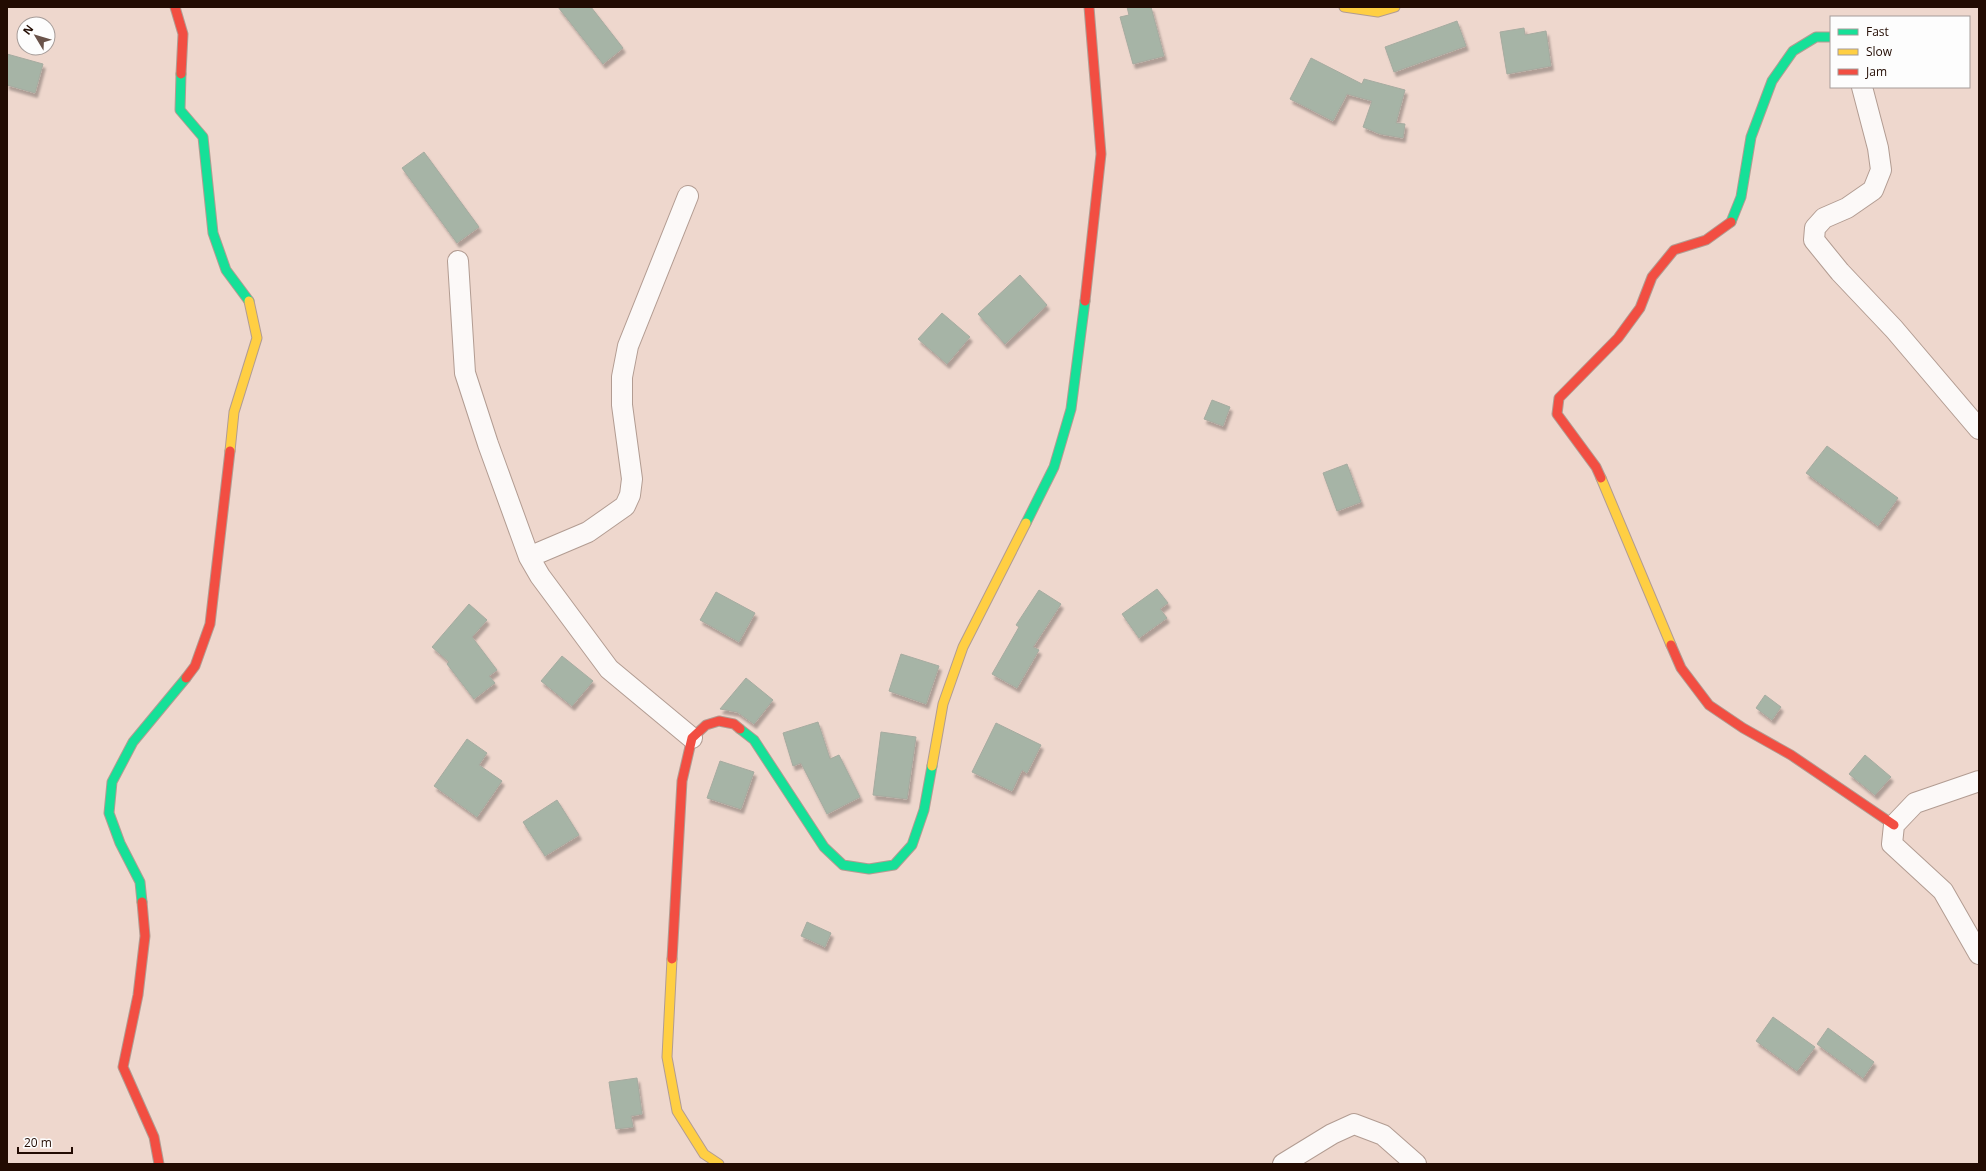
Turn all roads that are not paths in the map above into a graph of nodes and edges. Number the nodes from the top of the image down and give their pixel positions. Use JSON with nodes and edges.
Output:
{"nodes":[{"id":1,"x":175,"y":7,"type":"edge"},
{"id":2,"x":1089,"y":7,"type":"edge"},
{"id":3,"x":1344,"y":7,"type":"edge"},
{"id":4,"x":1395,"y":7,"type":"edge"},
{"id":5,"x":1830,"y":37,"type":"edge"},
{"id":6,"x":1862,"y":88,"type":"edge"},
{"id":7,"x":688,"y":196,"type":"dead end"},
{"id":8,"x":458,"y":261,"type":"dead end"},
{"id":9,"x":1979,"y":428,"type":"edge"},
{"id":10,"x":529,"y":557,"type":"junction"},
{"id":11,"x":692,"y":738,"type":"junction"},
{"id":12,"x":1979,"y":781,"type":"edge"},
{"id":13,"x":1894,"y":825,"type":"junction"},
{"id":14,"x":1979,"y":954,"type":"edge"},
{"id":15,"x":159,"y":1164,"type":"edge"},
{"id":16,"x":719,"y":1164,"type":"edge"},
{"id":17,"x":1283,"y":1164,"type":"edge"},
{"id":18,"x":1416,"y":1164,"type":"edge"}],
"edges":[{"from":1,"to":15,"type":"street"},
{"from":2,"to":11,"type":"street"},
{"from":3,"to":4,"type":"street"},
{"from":5,"to":13,"type":"street"},
{"from":6,"to":9,"type":"street"},
{"from":7,"to":10,"type":"street"},
{"from":8,"to":10,"type":"street"},
{"from":10,"to":11,"type":"street"},
{"from":11,"to":16,"type":"street"},
{"from":12,"to":13,"type":"street"},
{"from":13,"to":14,"type":"street"},
{"from":17,"to":18,"type":"street"}]}
